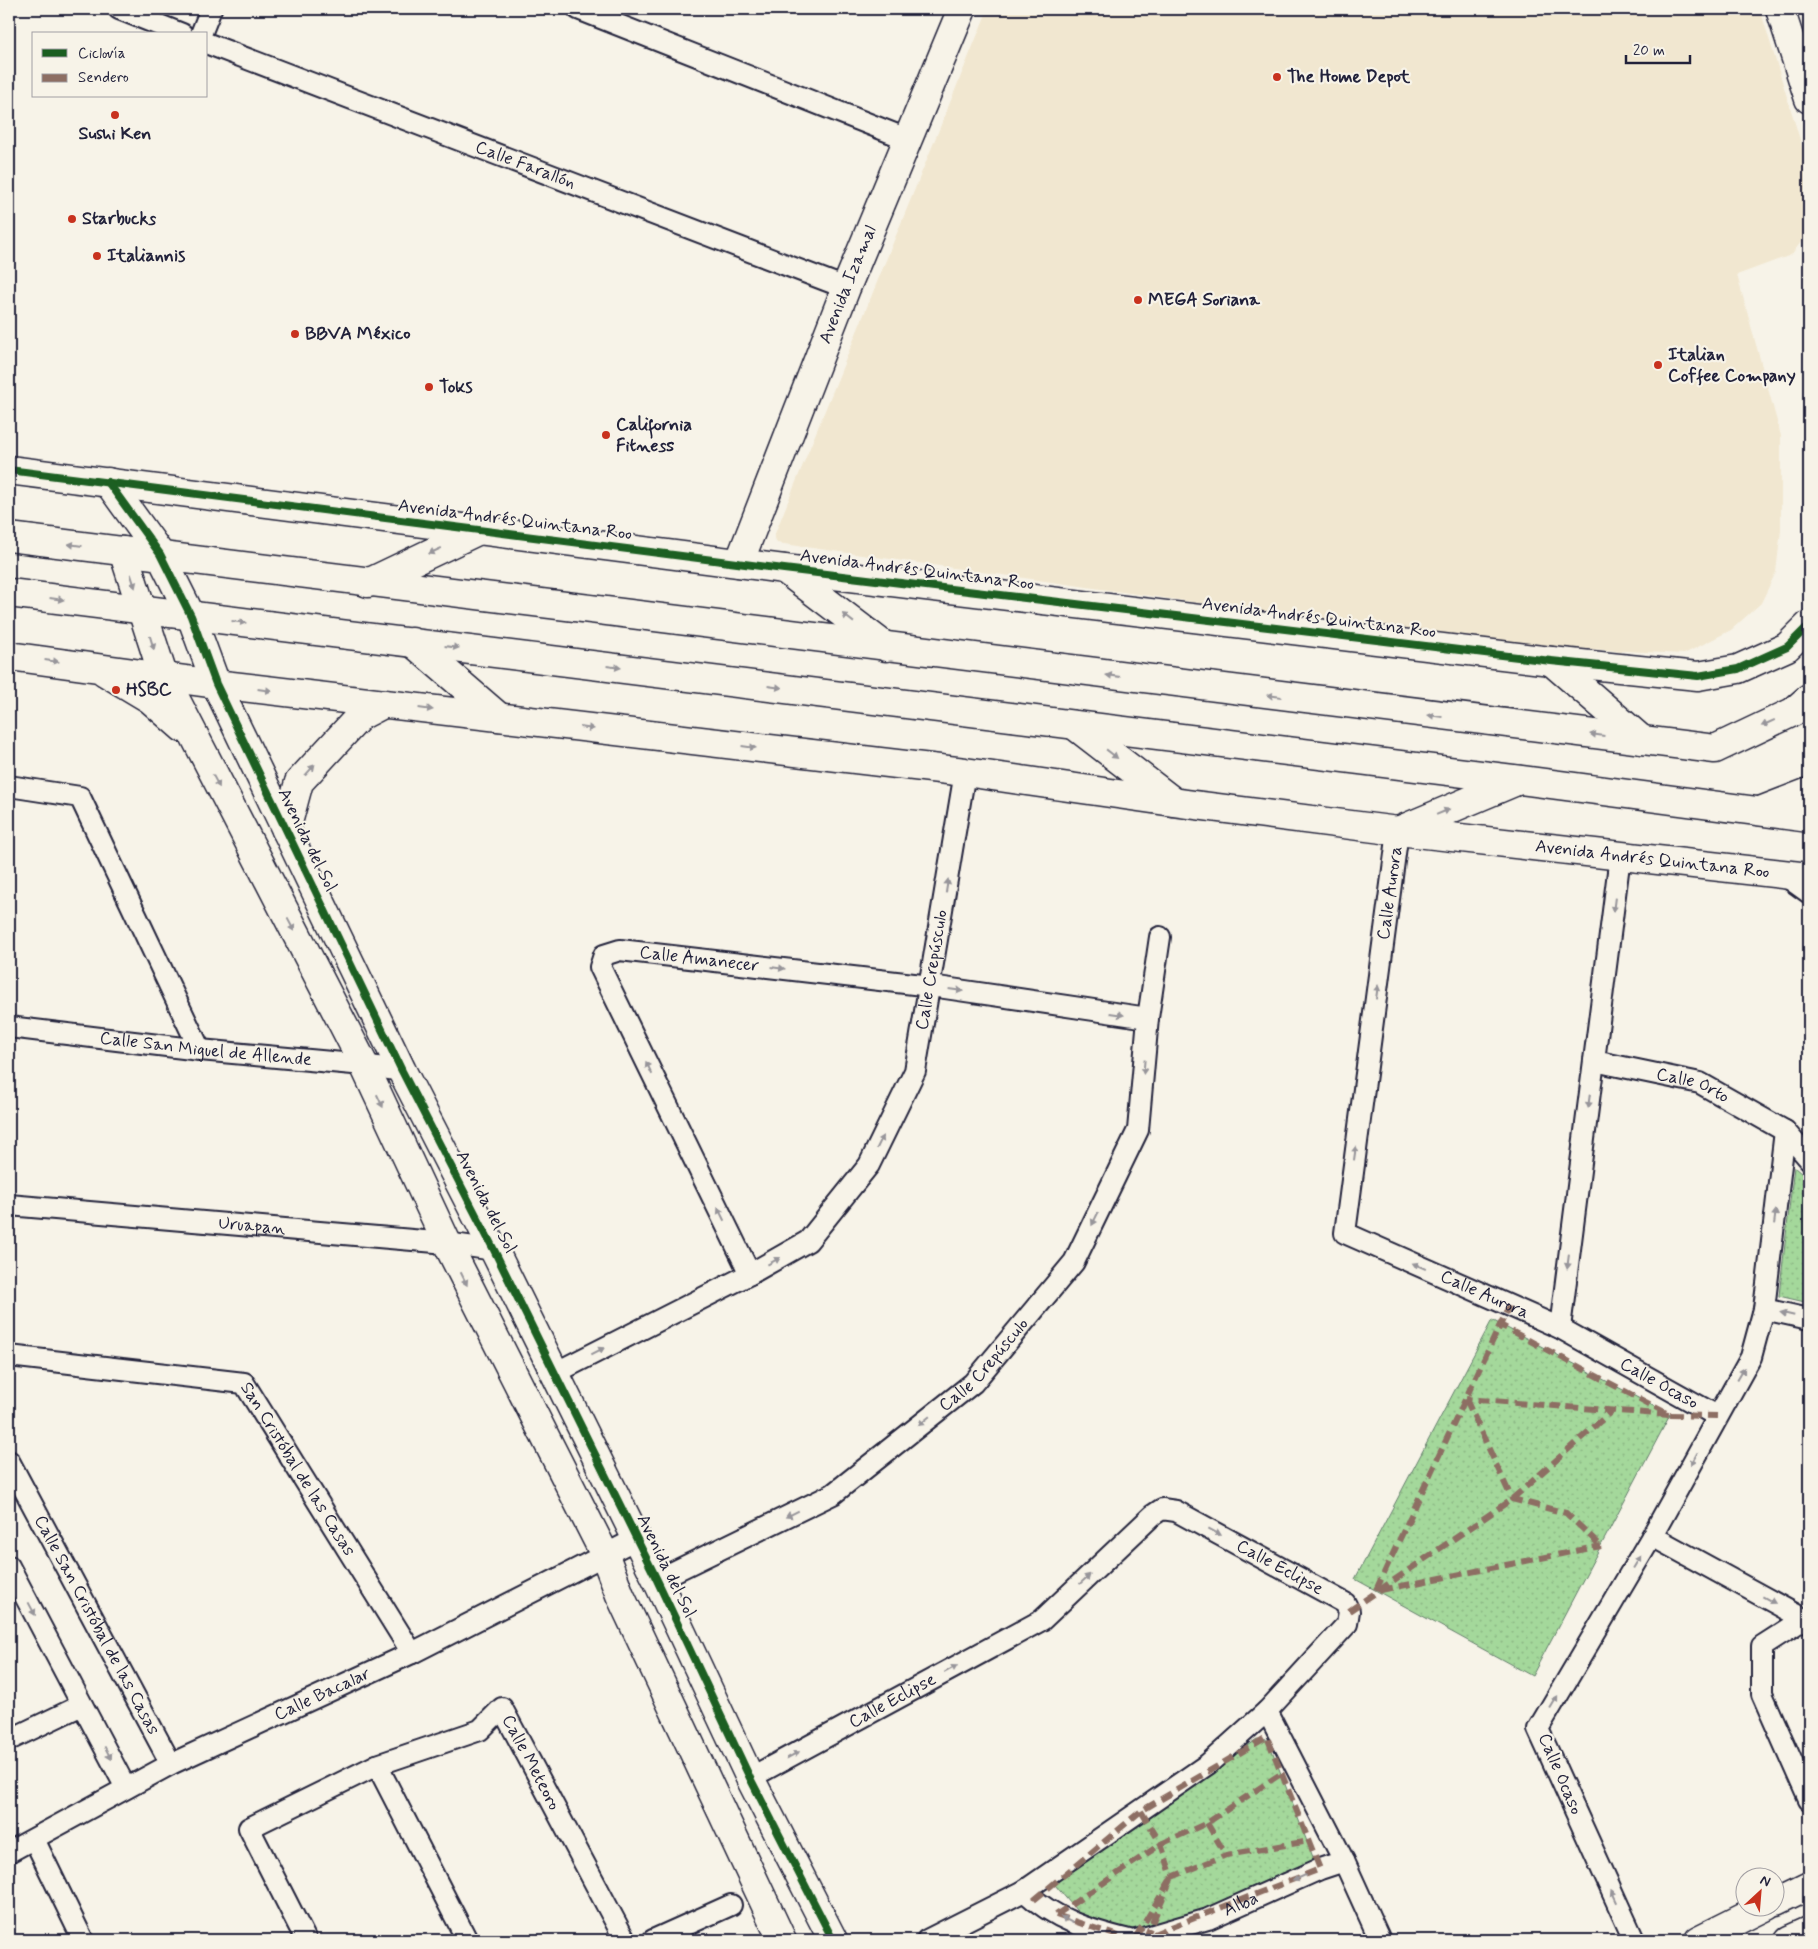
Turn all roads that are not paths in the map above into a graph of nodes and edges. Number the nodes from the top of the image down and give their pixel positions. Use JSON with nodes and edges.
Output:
{"nodes":[{"id":1,"x":120,"y":9,"type":"edge"},
{"id":2,"x":211,"y":9,"type":"edge"},
{"id":3,"x":578,"y":9,"type":"edge"},
{"id":4,"x":962,"y":9,"type":"edge"},
{"id":5,"x":1780,"y":9,"type":"edge"},
{"id":6,"x":177,"y":32,"type":"edge"},
{"id":7,"x":202,"y":32,"type":"edge"},
{"id":8,"x":208,"y":45,"type":"edge"},
{"id":9,"x":1809,"y":99,"type":"edge"},
{"id":10,"x":906,"y":139,"type":"junction"},
{"id":11,"x":846,"y":288,"type":"junction"},
{"id":12,"x":9,"y":470,"type":"edge"},
{"id":13,"x":108,"y":482,"type":"junction"},
{"id":14,"x":479,"y":530,"type":"junction"},
{"id":15,"x":9,"y":537,"type":"edge"},
{"id":16,"x":123,"y":551,"type":"junction"},
{"id":17,"x":160,"y":554,"type":"junction"},
{"id":18,"x":739,"y":563,"type":"junction"},
{"id":19,"x":784,"y":569,"type":"junction"},
{"id":20,"x":368,"y":583,"type":"junction"},
{"id":21,"x":9,"y":593,"type":"edge"},
{"id":22,"x":142,"y":610,"type":"junction"},
{"id":23,"x":190,"y":616,"type":"junction"},
{"id":24,"x":1809,"y":625,"type":"edge"},
{"id":25,"x":412,"y":642,"type":"junction"},
{"id":26,"x":887,"y":648,"type":"junction"},
{"id":27,"x":9,"y":656,"type":"edge"},
{"id":28,"x":1551,"y":661,"type":"junction"},
{"id":29,"x":95,"y":667,"type":"junction"},
{"id":30,"x":163,"y":675,"type":"junction"},
{"id":31,"x":216,"y":684,"type":"junction"},
{"id":32,"x":383,"y":704,"type":"junction"},
{"id":33,"x":1807,"y":704,"type":"edge"},
{"id":34,"x":499,"y":718,"type":"junction"},
{"id":35,"x":1073,"y":724,"type":"junction"},
{"id":36,"x":193,"y":738,"type":"junction"},
{"id":37,"x":1642,"y":740,"type":"junction"},
{"id":38,"x":965,"y":772,"type":"junction"},
{"id":39,"x":1521,"y":780,"type":"junction"},
{"id":40,"x":9,"y":786,"type":"edge"},
{"id":41,"x":1809,"y":792,"type":"edge"},
{"id":42,"x":1174,"y":802,"type":"junction"},
{"id":43,"x":1757,"y":813,"type":"junction"},
{"id":44,"x":1803,"y":821,"type":"edge"},
{"id":45,"x":286,"y":830,"type":"junction"},
{"id":46,"x":1398,"y":831,"type":"junction"},
{"id":47,"x":1620,"y":856,"type":"junction"},
{"id":48,"x":1782,"y":874,"type":"junction"},
{"id":49,"x":1809,"y":877,"type":"edge"},
{"id":50,"x":1809,"y":893,"type":"edge"},
{"id":51,"x":1160,"y":937,"type":"dead end"},
{"id":52,"x":930,"y":986,"type":"junction"},
{"id":53,"x":1148,"y":1018,"type":"junction"},
{"id":54,"x":9,"y":1027,"type":"edge"},
{"id":55,"x":200,"y":1050,"type":"junction"},
{"id":56,"x":1594,"y":1061,"type":"junction"},
{"id":57,"x":364,"y":1065,"type":"junction"},
{"id":58,"x":402,"y":1072,"type":"junction"},
{"id":59,"x":1785,"y":1131,"type":"junction"},
{"id":60,"x":1809,"y":1159,"type":"edge"},
{"id":61,"x":9,"y":1205,"type":"edge"},
{"id":62,"x":446,"y":1243,"type":"junction"},
{"id":63,"x":494,"y":1250,"type":"junction"},
{"id":64,"x":750,"y":1274,"type":"junction"},
{"id":65,"x":1764,"y":1308,"type":"junction"},
{"id":66,"x":1809,"y":1319,"type":"edge"},
{"id":67,"x":1560,"y":1328,"type":"junction"},
{"id":68,"x":9,"y":1356,"type":"edge"},
{"id":69,"x":555,"y":1373,"type":"junction"},
{"id":70,"x":1717,"y":1416,"type":"junction"},
{"id":71,"x":9,"y":1461,"type":"edge"},
{"id":72,"x":1652,"y":1536,"type":"junction"},
{"id":73,"x":636,"y":1539,"type":"junction"},
{"id":74,"x":604,"y":1553,"type":"junction"},
{"id":75,"x":9,"y":1566,"type":"edge"},
{"id":76,"x":656,"y":1580,"type":"junction"},
{"id":77,"x":15,"y":1591,"type":"edge"},
{"id":78,"x":1807,"y":1618,"type":"edge"},
{"id":79,"x":412,"y":1653,"type":"junction"},
{"id":80,"x":82,"y":1705,"type":"junction"},
{"id":81,"x":1267,"y":1711,"type":"junction"},
{"id":82,"x":9,"y":1740,"type":"edge"},
{"id":83,"x":171,"y":1764,"type":"junction"},
{"id":84,"x":377,"y":1765,"type":"junction"},
{"id":85,"x":750,"y":1778,"type":"junction"},
{"id":86,"x":126,"y":1788,"type":"junction"},
{"id":87,"x":1809,"y":1800,"type":"edge"},
{"id":88,"x":34,"y":1839,"type":"junction"},
{"id":89,"x":9,"y":1852,"type":"edge"},
{"id":90,"x":790,"y":1859,"type":"junction"},
{"id":91,"x":1344,"y":1861,"type":"junction"},
{"id":92,"x":751,"y":1876,"type":"junction"},
{"id":93,"x":1809,"y":1886,"type":"edge"},
{"id":94,"x":1024,"y":1890,"type":"junction"},
{"id":95,"x":1786,"y":1897,"type":"edge"},
{"id":96,"x":731,"y":1905,"type":"dead end"},
{"id":97,"x":1747,"y":1916,"type":"edge"},
{"id":98,"x":83,"y":1940,"type":"edge"},
{"id":99,"x":306,"y":1940,"type":"edge"},
{"id":100,"x":467,"y":1940,"type":"edge"},
{"id":101,"x":623,"y":1940,"type":"edge"},
{"id":102,"x":653,"y":1940,"type":"edge"},
{"id":103,"x":782,"y":1940,"type":"edge"},
{"id":104,"x":833,"y":1940,"type":"edge"},
{"id":105,"x":927,"y":1940,"type":"edge"},
{"id":106,"x":1129,"y":1940,"type":"edge"},
{"id":107,"x":1136,"y":1940,"type":"edge"},
{"id":108,"x":1380,"y":1940,"type":"edge"},
{"id":109,"x":1634,"y":1940,"type":"edge"},
{"id":110,"x":1699,"y":1940,"type":"edge"}],
"edges":[{"from":1,"to":6,"type":"street"},
{"from":2,"to":7,"type":"street"},
{"from":3,"to":10,"type":"street"},
{"from":4,"to":10,"type":"street","name":"Avenida Izamal"},
{"from":5,"to":9,"type":"street"},
{"from":8,"to":11,"type":"street","name":"Calle Farallón"},
{"from":10,"to":11,"type":"street","name":"Avenida Izamal"},
{"from":11,"to":18,"type":"street","name":"Avenida Izamal"},
{"from":12,"to":13,"type":"street","name":"Avenida Andrés Quintana Roo"},
{"from":13,"to":14,"type":"street","name":"Avenida Andrés Quintana Roo"},
{"from":13,"to":17,"type":"street","name":"Avenida del Sol"},
{"from":14,"to":18,"type":"street","name":"Avenida Andrés Quintana Roo"},
{"from":14,"to":20,"type":"street","one_way":true},
{"from":16,"to":15,"type":"street","one_way":true},
{"from":16,"to":17,"type":"street"},
{"from":16,"to":22,"type":"street","one_way":true},
{"from":17,"to":20,"type":"street"},
{"from":17,"to":23,"type":"street","name":"Avenida del Sol"},
{"from":18,"to":19,"type":"street","name":"Avenida Andrés Quintana Roo"},
{"from":26,"to":19,"type":"street","one_way":true},
{"from":19,"to":28,"type":"street","name":"Avenida Andrés Quintana Roo"},
{"from":20,"to":26,"type":"street"},
{"from":21,"to":22,"type":"street","one_way":true},
{"from":22,"to":23,"type":"street"},
{"from":22,"to":30,"type":"street","one_way":true},
{"from":23,"to":25,"type":"street","one_way":true},
{"from":23,"to":31,"type":"street","name":"Avenida del Sol"},
{"from":24,"to":28,"type":"street","name":"Avenida Andrés Quintana Roo"},
{"from":25,"to":34,"type":"street"},
{"from":25,"to":35,"type":"street","one_way":true},
{"from":37,"to":26,"type":"street","one_way":true},
{"from":27,"to":29,"type":"street","name":"Avenida Andrés Quintana Roo","one_way":true},
{"from":28,"to":37,"type":"street"},
{"from":29,"to":30,"type":"street","name":"Avenida Andrés Quintana Roo"},
{"from":29,"to":36,"type":"street"},
{"from":30,"to":31,"type":"street","name":"Avenida Andrés Quintana Roo"},
{"from":30,"to":36,"type":"street"},
{"from":31,"to":32,"type":"street","name":"Avenida Andrés Quintana Roo","one_way":true},
{"from":31,"to":45,"type":"street","name":"Avenida del Sol"},
{"from":32,"to":34,"type":"street","name":"Avenida Andrés Quintana Roo","one_way":true},
{"from":45,"to":32,"type":"street","one_way":true},
{"from":33,"to":37,"type":"street","one_way":true},
{"from":34,"to":38,"type":"street","name":"Avenida Andrés Quintana Roo","one_way":true},
{"from":35,"to":39,"type":"street"},
{"from":35,"to":42,"type":"street","one_way":true},
{"from":36,"to":57,"type":"street","one_way":true},
{"from":38,"to":42,"type":"street","name":"Avenida Andrés Quintana Roo"},
{"from":52,"to":38,"type":"street","name":"Calle Crepúsculo","one_way":true},
{"from":39,"to":43,"type":"street"},
{"from":46,"to":39,"type":"street","one_way":true},
{"from":40,"to":55,"type":"street"},
{"from":41,"to":43,"type":"street"},
{"from":42,"to":46,"type":"street","name":"Avenida Andrés Quintana Roo"},
{"from":43,"to":44,"type":"street"},
{"from":45,"to":58,"type":"street","name":"Avenida del Sol"},
{"from":46,"to":47,"type":"street","name":"Avenida Andrés Quintana Roo"},
{"from":67,"to":46,"type":"street","name":"Calle Aurora","one_way":true},
{"from":47,"to":48,"type":"street","name":"Avenida Andrés Quintana Roo"},
{"from":47,"to":56,"type":"street","one_way":true},
{"from":48,"to":49,"type":"street","name":"Avenida Andrés Quintana Roo"},
{"from":48,"to":50,"type":"street"},
{"from":51,"to":53,"type":"street","name":"Calle Crepúsculo"},
{"from":52,"to":53,"type":"street","name":"Calle Amanecer","one_way":true},
{"from":64,"to":52,"type":"street","name":"Calle Crepúsculo","one_way":true},
{"from":64,"to":52,"type":"street","name":"Calle Amanecer","one_way":true},
{"from":53,"to":76,"type":"street","name":"Calle Crepúsculo","one_way":true},
{"from":54,"to":55,"type":"street","name":"Calle San Miguel de Allende"},
{"from":55,"to":57,"type":"street","name":"Calle San Miguel de Allende"},
{"from":56,"to":59,"type":"street","name":"Calle Orto"},
{"from":56,"to":67,"type":"street","one_way":true},
{"from":57,"to":58,"type":"street","name":"Calle San Miguel de Allende"},
{"from":57,"to":62,"type":"street","one_way":true},
{"from":58,"to":63,"type":"street","name":"Avenida del Sol"},
{"from":59,"to":60,"type":"street","name":"Calle Orto"},
{"from":65,"to":59,"type":"street","one_way":true},
{"from":61,"to":62,"type":"street","name":"Uruapan"},
{"from":62,"to":63,"type":"street","name":"Uruapan"},
{"from":62,"to":74,"type":"street","one_way":true},
{"from":63,"to":69,"type":"street","name":"Avenida del Sol"},
{"from":69,"to":64,"type":"street","name":"Calle Crepúsculo","one_way":true},
{"from":66,"to":65,"type":"street","one_way":true},
{"from":70,"to":65,"type":"street","one_way":true},
{"from":67,"to":70,"type":"street","name":"Calle Ocaso"},
{"from":68,"to":79,"type":"street","name":"San Cristóbal de las Casas"},
{"from":69,"to":73,"type":"street","name":"Avenida del Sol"},
{"from":70,"to":72,"type":"street","name":"Calle Ocaso","one_way":true},
{"from":71,"to":83,"type":"street","name":"Calle San Cristóbal de las Casas"},
{"from":72,"to":78,"type":"street","one_way":true},
{"from":109,"to":72,"type":"street","name":"Calle Ocaso","one_way":true},
{"from":73,"to":74,"type":"street","name":"Calle Bacalar"},
{"from":73,"to":76,"type":"street","name":"Avenida del Sol"},
{"from":74,"to":79,"type":"street","name":"Calle Bacalar"},
{"from":74,"to":92,"type":"street"},
{"from":75,"to":77,"type":"street"},
{"from":76,"to":85,"type":"street","name":"Avenida del Sol"},
{"from":77,"to":80,"type":"street","one_way":true},
{"from":78,"to":87,"type":"street"},
{"from":79,"to":83,"type":"street","name":"Calle Bacalar"},
{"from":80,"to":82,"type":"street"},
{"from":80,"to":86,"type":"street","one_way":true},
{"from":85,"to":81,"type":"street","name":"Calle Eclipse","one_way":true},
{"from":81,"to":91,"type":"street"},
{"from":81,"to":94,"type":"street","name":"Calle Eclipse"},
{"from":83,"to":86,"type":"street","name":"Calle Bacalar"},
{"from":84,"to":99,"type":"street","name":"Calle Meteoro"},
{"from":84,"to":100,"type":"street"},
{"from":84,"to":101,"type":"street","name":"Calle Meteoro"},
{"from":85,"to":90,"type":"street","name":"Avenida del Sol"},
{"from":86,"to":88,"type":"street","name":"Calle Bacalar"},
{"from":88,"to":89,"type":"street","name":"Calle Bacalar"},
{"from":88,"to":98,"type":"street"},
{"from":90,"to":92,"type":"street"},
{"from":90,"to":104,"type":"street","name":"Avenida del Sol"},
{"from":91,"to":107,"type":"street","name":"Alba","one_way":true},
{"from":91,"to":108,"type":"street"},
{"from":92,"to":103,"type":"street"},
{"from":93,"to":95,"type":"street"},
{"from":94,"to":105,"type":"street","name":"Calle Eclipse"},
{"from":106,"to":94,"type":"street","one_way":true},
{"from":96,"to":102,"type":"street"},
{"from":97,"to":110,"type":"street"}]}
